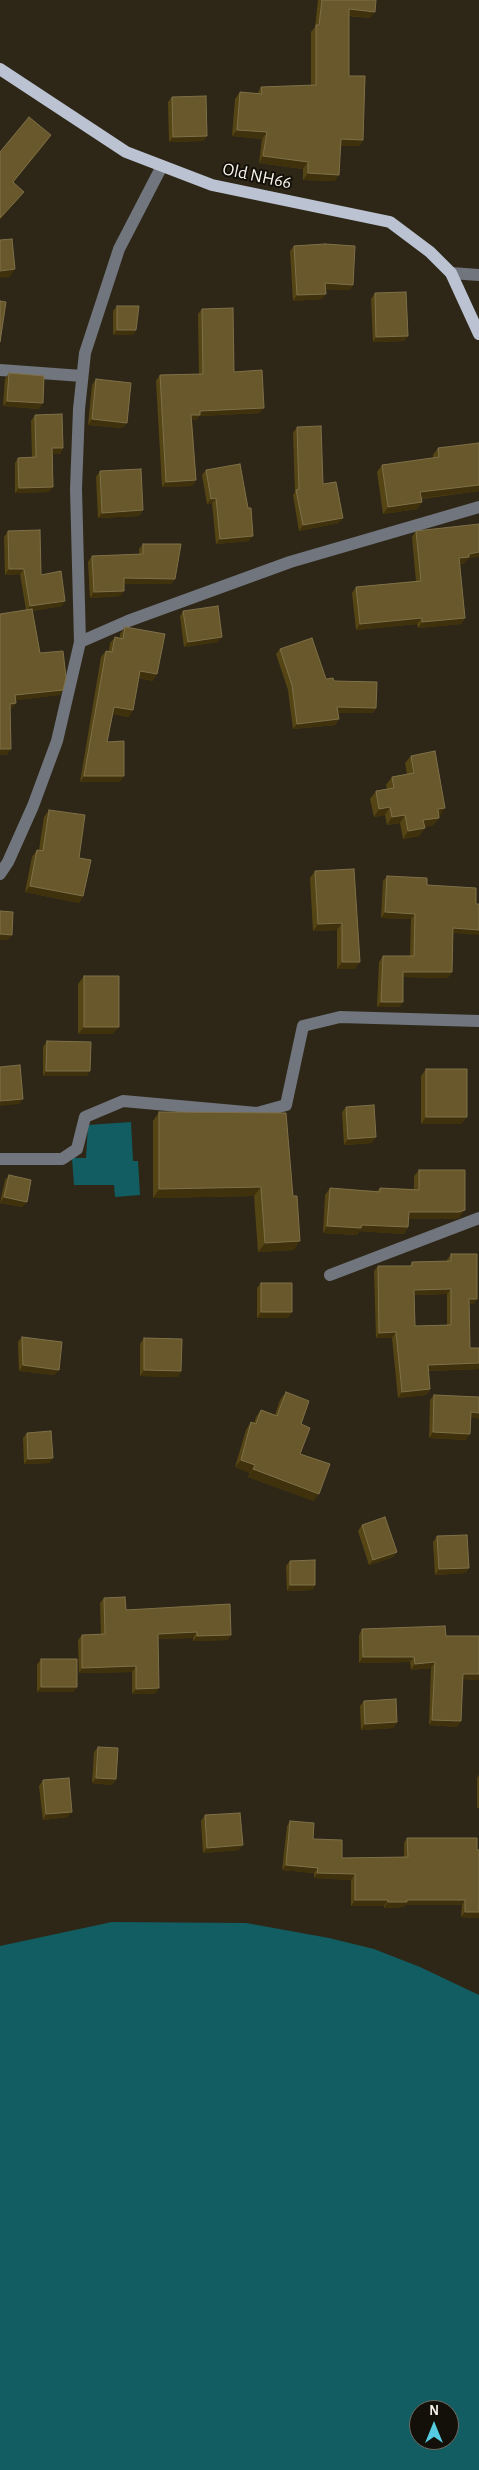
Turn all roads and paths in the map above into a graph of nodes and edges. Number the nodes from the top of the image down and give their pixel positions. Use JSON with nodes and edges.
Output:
{"nodes":[{"id":1,"x":0,"y":69,"type":"edge"},
{"id":2,"x":162,"y":166,"type":"junction"},
{"id":3,"x":451,"y":273,"type":"junction"},
{"id":4,"x":479,"y":275,"type":"edge"},
{"id":5,"x":479,"y":334,"type":"edge"},
{"id":6,"x":0,"y":370,"type":"edge"},
{"id":7,"x":82,"y":376,"type":"junction"},
{"id":8,"x":479,"y":508,"type":"edge"},
{"id":9,"x":80,"y":642,"type":"junction"},
{"id":10,"x":0,"y":874,"type":"edge"},
{"id":11,"x":479,"y":1021,"type":"edge"},
{"id":12,"x":0,"y":1159,"type":"edge"},
{"id":13,"x":479,"y":1218,"type":"edge"},
{"id":14,"x":330,"y":1275,"type":"dead end"}],
"edges":[{"from":1,"to":2,"type":"main road","name":"Old NH66"},
{"from":2,"to":3,"type":"main road","name":"Old NH66"},
{"from":2,"to":7,"type":"street"},
{"from":3,"to":4,"type":"street"},
{"from":3,"to":5,"type":"main road","name":"Old NH66"},
{"from":6,"to":7,"type":"street"},
{"from":7,"to":9,"type":"street"},
{"from":8,"to":9,"type":"street"},
{"from":9,"to":10,"type":"street"},
{"from":11,"to":12,"type":"street"},
{"from":13,"to":14,"type":"street"}]}
